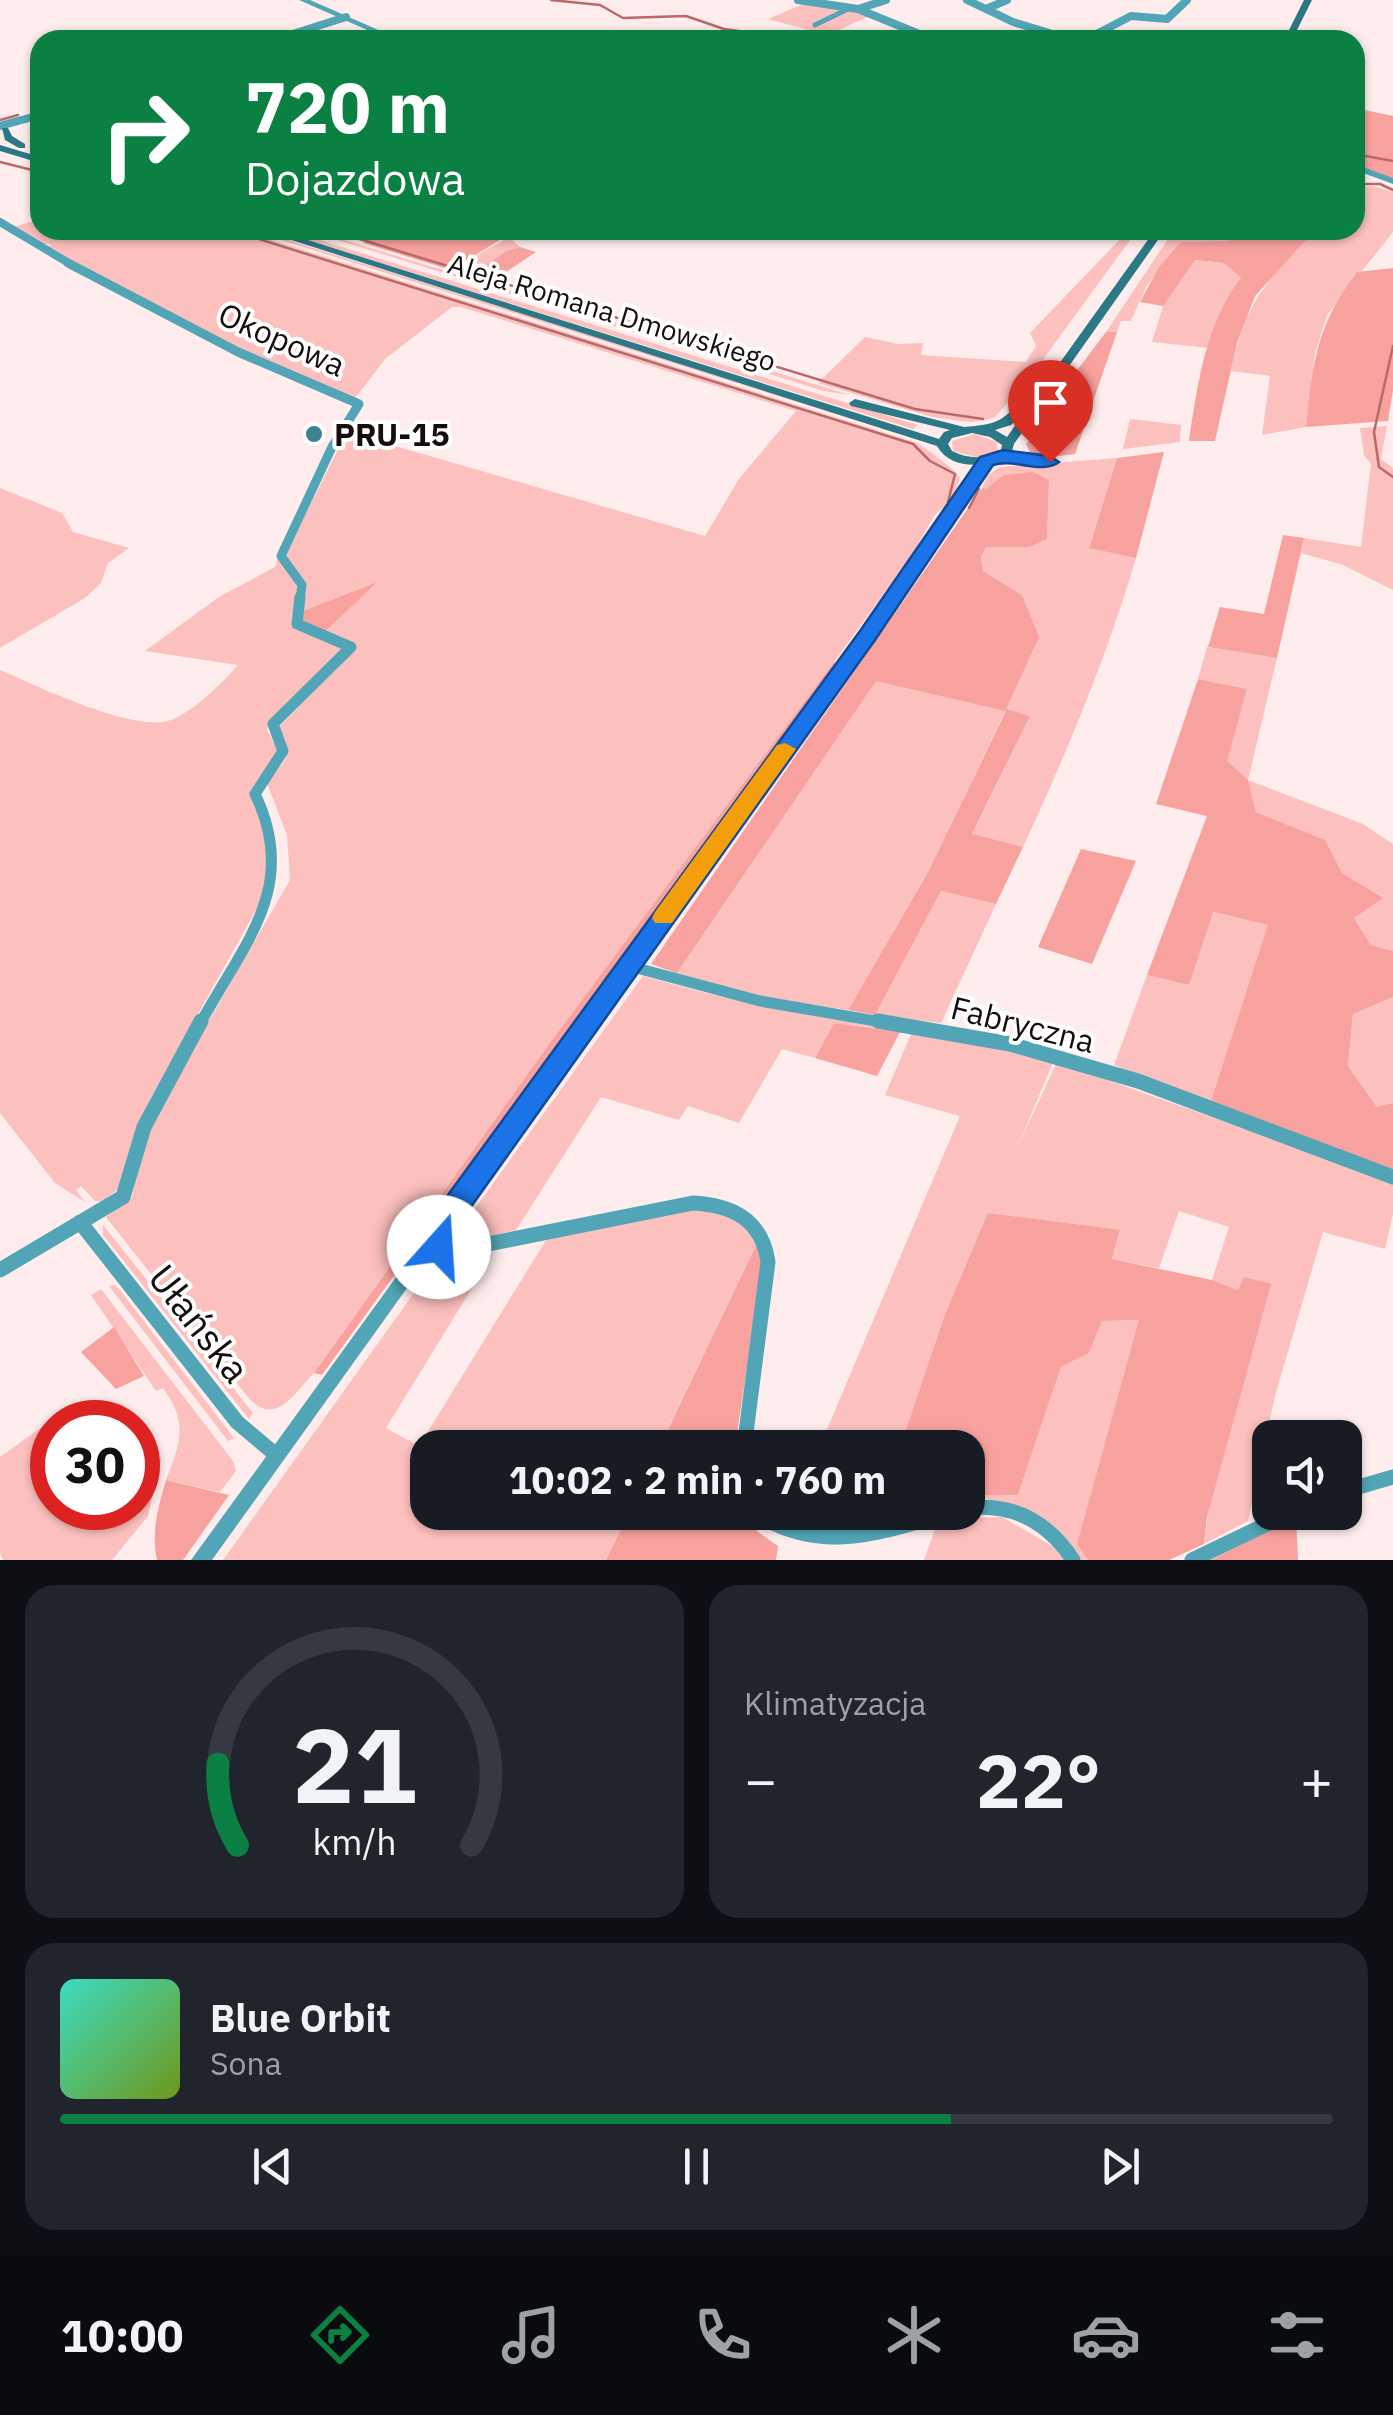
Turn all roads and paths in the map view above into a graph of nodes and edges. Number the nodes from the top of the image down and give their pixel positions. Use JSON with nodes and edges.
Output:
{"nodes":[{"id":1,"x":304,"y":0,"type":"edge"},
{"id":2,"x":798,"y":0,"type":"edge"},
{"id":3,"x":886,"y":0,"type":"edge"},
{"id":4,"x":967,"y":0,"type":"edge"},
{"id":5,"x":1007,"y":0,"type":"edge"},
{"id":6,"x":1187,"y":0,"type":"edge"},
{"id":7,"x":1308,"y":0,"type":"edge"},
{"id":8,"x":848,"y":8,"type":"junction"},
{"id":9,"x":986,"y":9,"type":"junction"},
{"id":10,"x":858,"y":10,"type":"junction"},
{"id":11,"x":346,"y":17,"type":"junction"},
{"id":12,"x":815,"y":26,"type":"dead end"},
{"id":13,"x":305,"y":30,"type":"edge"},
{"id":14,"x":375,"y":30,"type":"edge"},
{"id":15,"x":909,"y":30,"type":"edge"},
{"id":16,"x":1039,"y":30,"type":"edge"},
{"id":17,"x":1104,"y":30,"type":"edge"},
{"id":18,"x":1293,"y":30,"type":"edge"},
{"id":19,"x":30,"y":119,"type":"edge"},
{"id":20,"x":1,"y":132,"type":"edge"},
{"id":21,"x":0,"y":148,"type":"edge"},
{"id":22,"x":30,"y":148,"type":"edge"},
{"id":23,"x":30,"y":157,"type":"edge"},
{"id":24,"x":1365,"y":171,"type":"edge"},
{"id":25,"x":1393,"y":182,"type":"edge"},
{"id":26,"x":0,"y":222,"type":"edge"},
{"id":27,"x":30,"y":239,"type":"edge"},
{"id":28,"x":31,"y":240,"type":"edge"},
{"id":29,"x":298,"y":240,"type":"edge"},
{"id":30,"x":328,"y":240,"type":"edge"},
{"id":31,"x":1143,"y":240,"type":"edge"},
{"id":32,"x":1153,"y":240,"type":"edge"},
{"id":33,"x":962,"y":430,"type":"junction"},
{"id":34,"x":983,"y":430,"type":"junction"},
{"id":35,"x":942,"y":444,"type":"junction"},
{"id":36,"x":1005,"y":450,"type":"junction"},
{"id":37,"x":962,"y":460,"type":"junction"},
{"id":38,"x":986,"y":461,"type":"junction"},
{"id":39,"x":1050,"y":462,"type":"dead end"},
{"id":40,"x":968,"y":490,"type":"junction"},
{"id":41,"x":628,"y":966,"type":"junction"},
{"id":42,"x":1393,"y":1176,"type":"edge"},
{"id":43,"x":80,"y":1222,"type":"junction"},
{"id":44,"x":428,"y":1244,"type":"junction"},
{"id":45,"x":0,"y":1270,"type":"edge"},
{"id":46,"x":746,"y":1430,"type":"edge"},
{"id":47,"x":276,"y":1455,"type":"junction"},
{"id":48,"x":1393,"y":1477,"type":"edge"},
{"id":49,"x":1362,"y":1485,"type":"edge"},
{"id":50,"x":985,"y":1507,"type":"edge"},
{"id":51,"x":772,"y":1530,"type":"edge"},
{"id":52,"x":899,"y":1530,"type":"edge"},
{"id":53,"x":1254,"y":1530,"type":"edge"},
{"id":54,"x":202,"y":1560,"type":"edge"},
{"id":55,"x":1073,"y":1560,"type":"edge"},
{"id":56,"x":1192,"y":1560,"type":"edge"}],
"edges":[{"from":1,"to":11,"type":"street"},
{"from":2,"to":8,"type":"street"},
{"from":3,"to":10,"type":"street"},
{"from":4,"to":9,"type":"street"},
{"from":5,"to":9,"type":"street"},
{"from":6,"to":17,"type":"street"},
{"from":7,"to":18,"type":"main road"},
{"from":8,"to":10,"type":"street"},
{"from":8,"to":12,"type":"street"},
{"from":9,"to":16,"type":"street"},
{"from":10,"to":15,"type":"street"},
{"from":11,"to":13,"type":"street"},
{"from":11,"to":14,"type":"street"},
{"from":19,"to":20,"type":"street"},
{"from":20,"to":22,"type":"main road"},
{"from":21,"to":23,"type":"main road"},
{"from":24,"to":25,"type":"street"},
{"from":26,"to":27,"type":"street","name":"Okopowa"},
{"from":28,"to":43,"type":"street","name":"Okopowa"},
{"from":29,"to":35,"type":"main road","name":"Aleja Romana Dmowskiego"},
{"from":30,"to":33,"type":"main road","name":"Aleja Romana Dmowskiego"},
{"from":31,"to":34,"type":"main road"},
{"from":32,"to":36,"type":"main road"},
{"from":33,"to":34,"type":"main road","name":"Aleja Romana Dmowskiego"},
{"from":33,"to":35,"type":"main road"},
{"from":34,"to":36,"type":"main road"},
{"from":35,"to":37,"type":"main road"},
{"from":36,"to":38,"type":"main road"},
{"from":36,"to":39,"type":"street"},
{"from":37,"to":38,"type":"main road"},
{"from":37,"to":40,"type":"street"},
{"from":38,"to":40,"type":"street"},
{"from":40,"to":41,"type":"street"},
{"from":41,"to":42,"type":"street","name":"Fabryczna"},
{"from":41,"to":44,"type":"street"},
{"from":43,"to":45,"type":"street"},
{"from":43,"to":47,"type":"street","name":"Ułańska"},
{"from":44,"to":46,"type":"street"},
{"from":44,"to":47,"type":"street"},
{"from":47,"to":54,"type":"street"},
{"from":48,"to":49,"type":"street"},
{"from":50,"to":55,"type":"street"},
{"from":51,"to":52,"type":"street"},
{"from":53,"to":56,"type":"street"}]}
